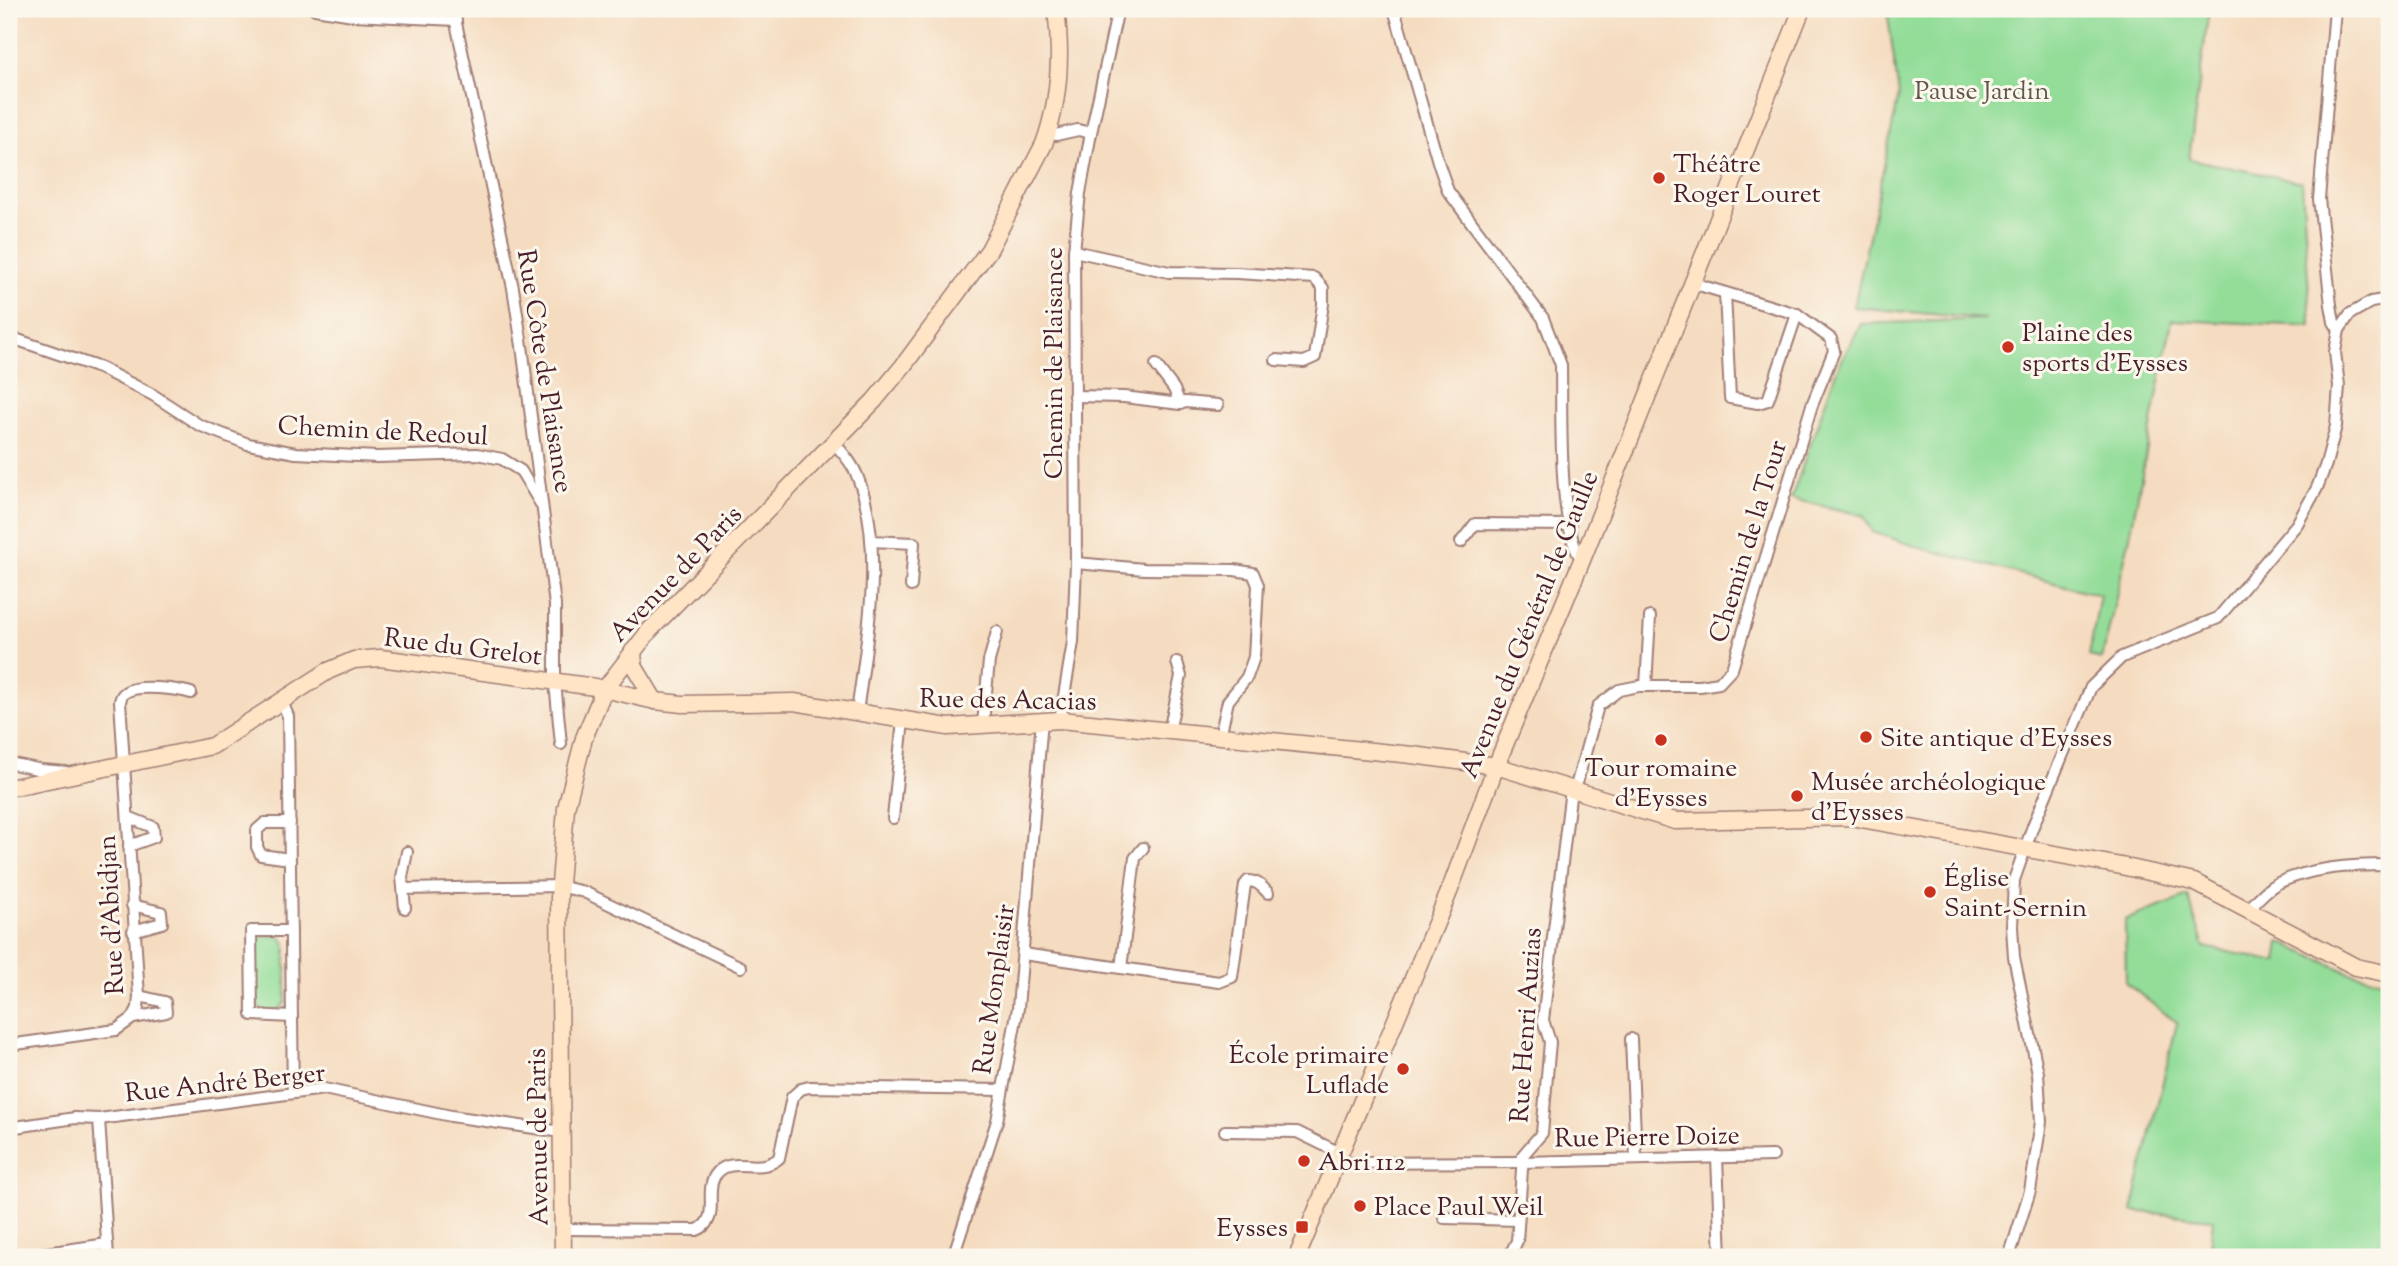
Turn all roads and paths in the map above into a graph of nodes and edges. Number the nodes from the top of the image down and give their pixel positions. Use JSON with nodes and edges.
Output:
{"nodes":[{"id":1,"x":315,"y":9,"type":"edge"},
{"id":2,"x":1056,"y":9,"type":"edge"},
{"id":3,"x":1118,"y":9,"type":"edge"},
{"id":4,"x":1394,"y":9,"type":"edge"},
{"id":5,"x":1802,"y":9,"type":"edge"},
{"id":6,"x":2335,"y":9,"type":"edge"},
{"id":7,"x":454,"y":14,"type":"edge"},
{"id":8,"x":1049,"y":130,"type":"junction"},
{"id":9,"x":1091,"y":132,"type":"junction"},
{"id":10,"x":1073,"y":251,"type":"junction"},
{"id":11,"x":1692,"y":283,"type":"junction"},
{"id":12,"x":1726,"y":293,"type":"junction"},
{"id":13,"x":2389,"y":299,"type":"edge"},
{"id":14,"x":1797,"y":314,"type":"junction"},
{"id":15,"x":2339,"y":330,"type":"junction"},
{"id":16,"x":9,"y":337,"type":"edge"},
{"id":17,"x":1276,"y":360,"type":"dead end"},
{"id":18,"x":1156,"y":365,"type":"dead end"},
{"id":19,"x":1074,"y":396,"type":"junction"},
{"id":20,"x":1180,"y":404,"type":"junction"},
{"id":21,"x":1218,"y":405,"type":"dead end"},
{"id":22,"x":834,"y":443,"type":"junction"},
{"id":23,"x":544,"y":510,"type":"junction"},
{"id":24,"x":1570,"y":525,"type":"junction"},
{"id":25,"x":871,"y":541,"type":"junction"},
{"id":26,"x":1461,"y":542,"type":"dead end"},
{"id":27,"x":1581,"y":560,"type":"junction"},
{"id":28,"x":1076,"y":563,"type":"junction"},
{"id":29,"x":911,"y":586,"type":"dead end"},
{"id":30,"x":1650,"y":617,"type":"dead end"},
{"id":31,"x":997,"y":632,"type":"dead end"},
{"id":32,"x":633,"y":651,"type":"junction"},
{"id":33,"x":1177,"y":662,"type":"dead end"},
{"id":34,"x":562,"y":683,"type":"junction"},
{"id":35,"x":1646,"y":686,"type":"junction"},
{"id":36,"x":604,"y":690,"type":"junction"},
{"id":37,"x":191,"y":693,"type":"dead end"},
{"id":38,"x":655,"y":701,"type":"junction"},
{"id":39,"x":282,"y":702,"type":"junction"},
{"id":40,"x":858,"y":712,"type":"junction"},
{"id":41,"x":593,"y":716,"type":"junction"},
{"id":42,"x":903,"y":720,"type":"junction"},
{"id":43,"x":1042,"y":720,"type":"junction"},
{"id":44,"x":1060,"y":720,"type":"junction"},
{"id":45,"x":983,"y":724,"type":"junction"},
{"id":46,"x":1169,"y":731,"type":"junction"},
{"id":47,"x":1220,"y":736,"type":"junction"},
{"id":48,"x":561,"y":744,"type":"dead end"},
{"id":49,"x":9,"y":763,"type":"edge"},
{"id":50,"x":123,"y":764,"type":"junction"},
{"id":51,"x":1496,"y":766,"type":"junction"},
{"id":52,"x":79,"y":774,"type":"junction"},
{"id":53,"x":9,"y":788,"type":"edge"},
{"id":54,"x":1573,"y":790,"type":"junction"},
{"id":55,"x":128,"y":817,"type":"junction"},
{"id":56,"x":893,"y":818,"type":"dead end"},
{"id":57,"x":290,"y":823,"type":"junction"},
{"id":58,"x":129,"y":846,"type":"junction"},
{"id":59,"x":1143,"y":848,"type":"dead end"},
{"id":60,"x":2025,"y":849,"type":"junction"},
{"id":61,"x":407,"y":852,"type":"dead end"},
{"id":62,"x":290,"y":859,"type":"junction"},
{"id":63,"x":2389,"y":866,"type":"edge"},
{"id":64,"x":559,"y":887,"type":"junction"},
{"id":65,"x":404,"y":889,"type":"junction"},
{"id":66,"x":1268,"y":893,"type":"dead end"},
{"id":67,"x":132,"y":905,"type":"junction"},
{"id":68,"x":405,"y":908,"type":"dead end"},
{"id":69,"x":2248,"y":910,"type":"junction"},
{"id":70,"x":134,"y":931,"type":"junction"},
{"id":71,"x":291,"y":932,"type":"junction"},
{"id":72,"x":1023,"y":954,"type":"junction"},
{"id":73,"x":741,"y":967,"type":"dead end"},
{"id":74,"x":1121,"y":968,"type":"junction"},
{"id":75,"x":2389,"y":974,"type":"edge"},
{"id":76,"x":139,"y":996,"type":"junction"},
{"id":77,"x":292,"y":1017,"type":"junction"},
{"id":78,"x":133,"y":1018,"type":"junction"},
{"id":79,"x":1631,"y":1040,"type":"dead end"},
{"id":80,"x":9,"y":1045,"type":"edge"},
{"id":81,"x":1002,"y":1090,"type":"junction"},
{"id":82,"x":293,"y":1093,"type":"junction"},
{"id":83,"x":99,"y":1119,"type":"junction"},
{"id":84,"x":9,"y":1128,"type":"edge"},
{"id":85,"x":1225,"y":1131,"type":"dead end"},
{"id":86,"x":562,"y":1132,"type":"junction"},
{"id":87,"x":1773,"y":1156,"type":"dead end"},
{"id":88,"x":1717,"y":1157,"type":"junction"},
{"id":89,"x":1338,"y":1158,"type":"junction"},
{"id":90,"x":1636,"y":1159,"type":"junction"},
{"id":91,"x":1522,"y":1162,"type":"junction"},
{"id":92,"x":1444,"y":1218,"type":"dead end"},
{"id":93,"x":1518,"y":1220,"type":"junction"},
{"id":94,"x":563,"y":1229,"type":"junction"},
{"id":95,"x":107,"y":1244,"type":"junction"},
{"id":96,"x":19,"y":1257,"type":"edge"},
{"id":97,"x":108,"y":1257,"type":"edge"},
{"id":98,"x":563,"y":1257,"type":"edge"},
{"id":99,"x":953,"y":1257,"type":"edge"},
{"id":100,"x":1297,"y":1257,"type":"edge"},
{"id":101,"x":1509,"y":1257,"type":"edge"},
{"id":102,"x":1721,"y":1257,"type":"edge"},
{"id":103,"x":2009,"y":1257,"type":"edge"}],
"edges":[{"from":1,"to":7,"type":"street"},
{"from":2,"to":8,"type":"main road","name":"Avenue de Paris"},
{"from":3,"to":9,"type":"street","name":"Chemin de Plaisance"},
{"from":4,"to":24,"type":"street"},
{"from":5,"to":11,"type":"main road","name":"Avenue du Général de Gaulle"},
{"from":6,"to":15,"type":"street"},
{"from":7,"to":23,"type":"street","name":"Rue Côte de Plaisance"},
{"from":8,"to":9,"type":"street"},
{"from":8,"to":22,"type":"main road","name":"Avenue de Paris"},
{"from":9,"to":10,"type":"street","name":"Chemin de Plaisance"},
{"from":10,"to":17,"type":"street"},
{"from":10,"to":19,"type":"street","name":"Chemin de Plaisance"},
{"from":11,"to":12,"type":"street"},
{"from":11,"to":27,"type":"main road","name":"Avenue du Général de Gaulle"},
{"from":12,"to":14,"type":"street"},
{"from":12,"to":14,"type":"street"},
{"from":13,"to":15,"type":"street"},
{"from":14,"to":35,"type":"street","name":"Chemin de la Tour"},
{"from":15,"to":60,"type":"street"},
{"from":16,"to":23,"type":"street","name":"Chemin de Redoul"},
{"from":18,"to":20,"type":"street"},
{"from":19,"to":20,"type":"street"},
{"from":19,"to":28,"type":"street","name":"Chemin de Plaisance"},
{"from":20,"to":21,"type":"street"},
{"from":22,"to":25,"type":"street"},
{"from":22,"to":32,"type":"main road","name":"Avenue de Paris"},
{"from":23,"to":34,"type":"street","name":"Rue Côte de Plaisance"},
{"from":24,"to":26,"type":"street"},
{"from":24,"to":27,"type":"street"},
{"from":25,"to":29,"type":"street"},
{"from":25,"to":40,"type":"street"},
{"from":27,"to":51,"type":"main road","name":"Avenue du Général de Gaulle"},
{"from":28,"to":44,"type":"street","name":"Chemin de Plaisance"},
{"from":28,"to":47,"type":"street"},
{"from":30,"to":35,"type":"street"},
{"from":31,"to":45,"type":"street"},
{"from":32,"to":36,"type":"main road","name":"Avenue de Paris"},
{"from":32,"to":38,"type":"main road"},
{"from":33,"to":46,"type":"street"},
{"from":34,"to":36,"type":"main road","name":"Rue du Grelot"},
{"from":34,"to":39,"type":"main road","name":"Rue du Grelot"},
{"from":34,"to":41,"type":"main road"},
{"from":34,"to":48,"type":"street","name":"Rue Côte de Plaisance"},
{"from":35,"to":54,"type":"street","name":"Chemin de la Tour"},
{"from":36,"to":38,"type":"main road","name":"Rue des Acacias"},
{"from":36,"to":41,"type":"main road","name":"Avenue de Paris"},
{"from":37,"to":50,"type":"street","name":"Rue d'Abidjan"},
{"from":38,"to":40,"type":"main road","name":"Rue des Acacias"},
{"from":39,"to":50,"type":"main road","name":"Rue du Grelot"},
{"from":39,"to":57,"type":"street"},
{"from":40,"to":42,"type":"main road","name":"Rue des Acacias"},
{"from":41,"to":64,"type":"main road","name":"Avenue de Paris"},
{"from":42,"to":45,"type":"main road","name":"Rue des Acacias"},
{"from":42,"to":56,"type":"street"},
{"from":43,"to":44,"type":"main road","name":"Rue des Acacias"},
{"from":43,"to":45,"type":"main road","name":"Rue des Acacias"},
{"from":43,"to":72,"type":"street","name":"Rue Monplaisir"},
{"from":44,"to":46,"type":"main road","name":"Rue des Acacias"},
{"from":46,"to":47,"type":"main road","name":"Rue des Acacias"},
{"from":47,"to":51,"type":"main road","name":"Rue des Acacias"},
{"from":49,"to":52,"type":"street"},
{"from":50,"to":52,"type":"main road","name":"Rue du Grelot"},
{"from":50,"to":55,"type":"street","name":"Rue d'Abidjan"},
{"from":51,"to":54,"type":"main road","name":"Rue des Acacias"},
{"from":51,"to":89,"type":"main road","name":"Avenue du Général de Gaulle"},
{"from":52,"to":53,"type":"main road","name":"Rue du Grelot"},
{"from":54,"to":60,"type":"main road","name":"Rue des Acacias"},
{"from":54,"to":91,"type":"street","name":"Rue Henri Auzias"},
{"from":55,"to":58,"type":"street","name":"Rue d'Abidjan"},
{"from":55,"to":58,"type":"street"},
{"from":57,"to":62,"type":"street"},
{"from":57,"to":62,"type":"street"},
{"from":58,"to":67,"type":"street","name":"Rue d'Abidjan"},
{"from":59,"to":74,"type":"street"},
{"from":60,"to":69,"type":"main road","name":"Rue des Acacias"},
{"from":60,"to":103,"type":"street"},
{"from":61,"to":65,"type":"street"},
{"from":62,"to":71,"type":"street"},
{"from":63,"to":69,"type":"street"},
{"from":64,"to":65,"type":"street"},
{"from":64,"to":73,"type":"street"},
{"from":64,"to":86,"type":"main road","name":"Avenue de Paris"},
{"from":65,"to":68,"type":"street"},
{"from":66,"to":74,"type":"street"},
{"from":67,"to":70,"type":"street","name":"Rue d'Abidjan"},
{"from":67,"to":70,"type":"street"},
{"from":69,"to":75,"type":"main road","name":"Rue des Acacias"},
{"from":70,"to":76,"type":"street","name":"Rue d'Abidjan"},
{"from":71,"to":77,"type":"street"},
{"from":71,"to":77,"type":"street"},
{"from":72,"to":74,"type":"street"},
{"from":72,"to":81,"type":"street","name":"Rue Monplaisir"},
{"from":76,"to":78,"type":"street","name":"Rue d'Abidjan"},
{"from":76,"to":78,"type":"street"},
{"from":77,"to":82,"type":"street"},
{"from":78,"to":80,"type":"street","name":"Rue d'Abidjan"},
{"from":79,"to":90,"type":"street"},
{"from":81,"to":94,"type":"street"},
{"from":81,"to":99,"type":"street","name":"Rue Monplaisir"},
{"from":82,"to":83,"type":"street","name":"Rue André Berger"},
{"from":82,"to":86,"type":"street","name":"Rue André Berger"},
{"from":83,"to":84,"type":"street","name":"Rue André Berger"},
{"from":83,"to":95,"type":"street"},
{"from":85,"to":89,"type":"street"},
{"from":86,"to":94,"type":"main road","name":"Avenue de Paris"},
{"from":87,"to":88,"type":"street","name":"Rue Pierre Doize"},
{"from":88,"to":90,"type":"street","name":"Rue Pierre Doize"},
{"from":88,"to":102,"type":"street"},
{"from":89,"to":91,"type":"street","name":"Rue Pierre Doize"},
{"from":89,"to":100,"type":"main road","name":"Avenue du Général de Gaulle"},
{"from":90,"to":91,"type":"street","name":"Rue Pierre Doize"},
{"from":91,"to":93,"type":"street","name":"Rue Henri Auzias"},
{"from":92,"to":93,"type":"street"},
{"from":93,"to":101,"type":"street","name":"Rue Henri Auzias"},
{"from":94,"to":98,"type":"main road","name":"Avenue de Paris"},
{"from":95,"to":96,"type":"street"},
{"from":95,"to":97,"type":"street"}]}
